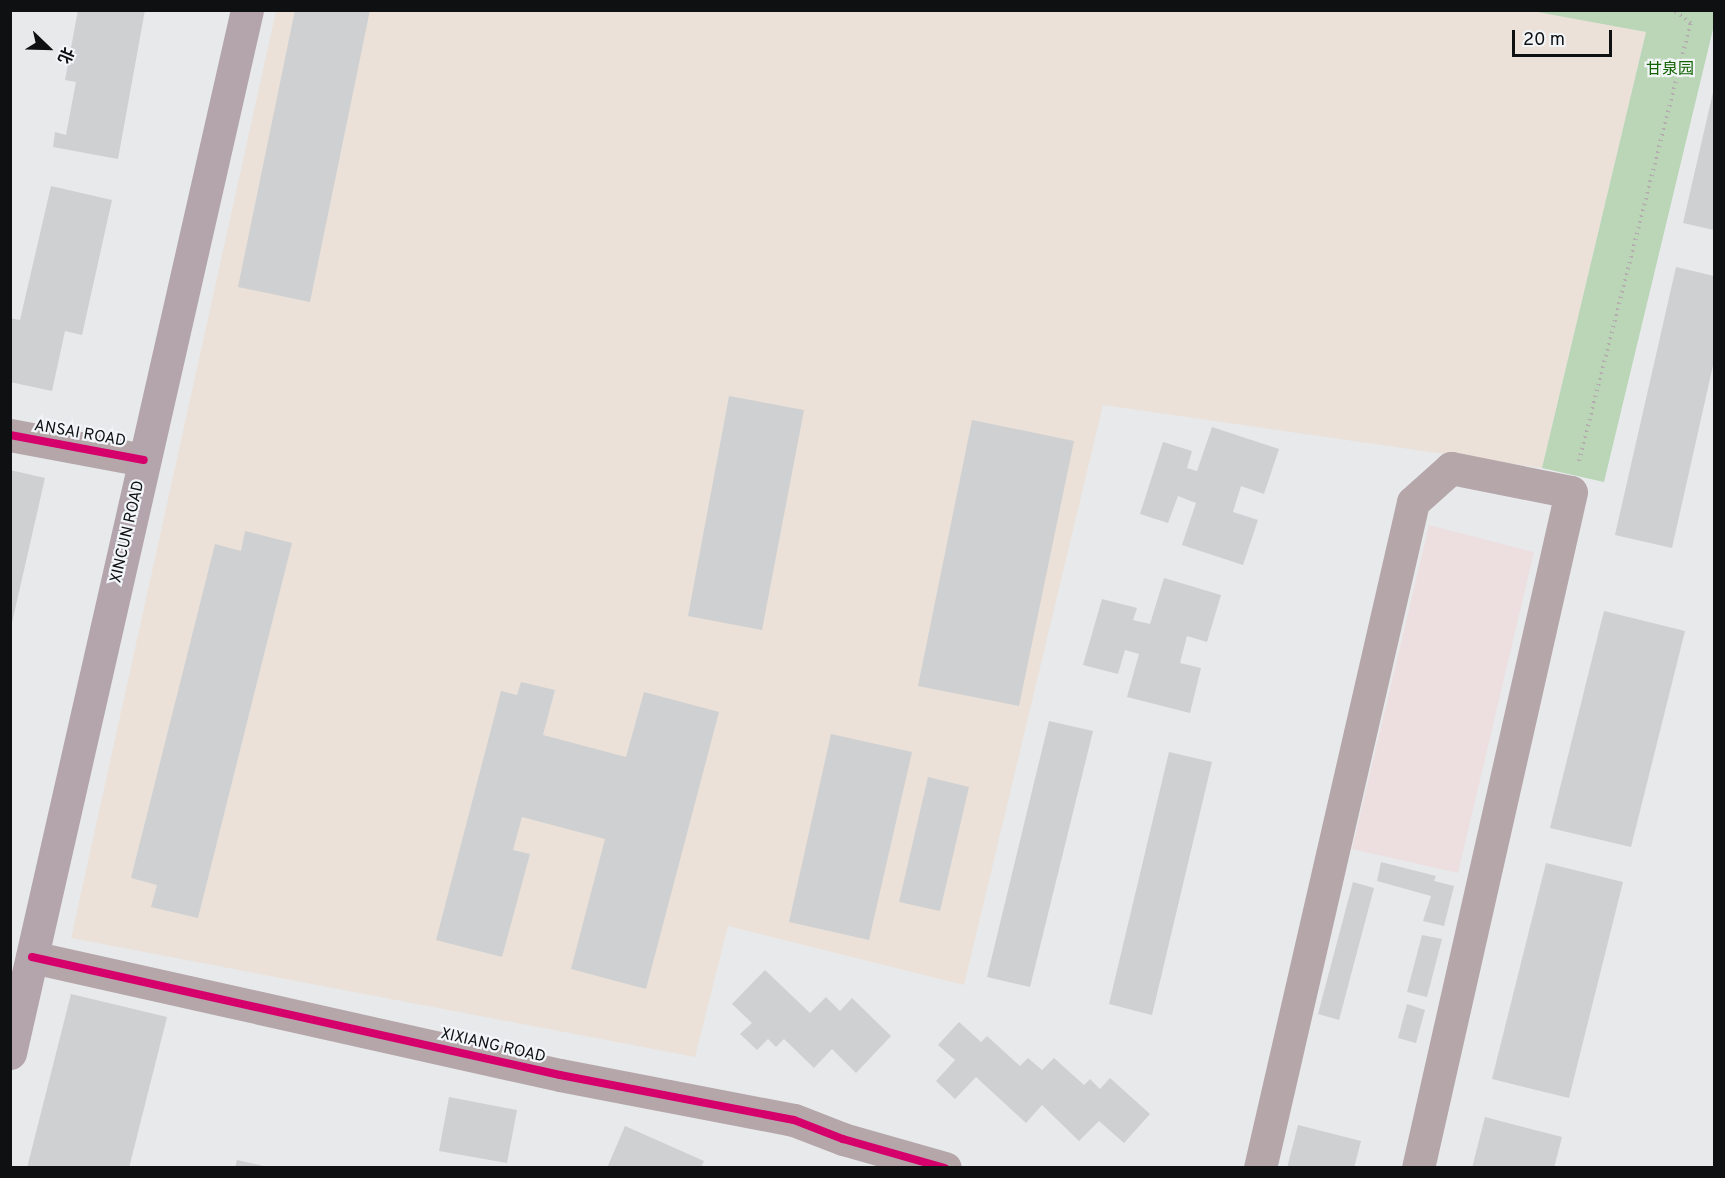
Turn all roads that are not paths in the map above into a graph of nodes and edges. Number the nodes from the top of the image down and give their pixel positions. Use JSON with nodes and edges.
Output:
{"nodes":[{"id":1,"x":247,"y":10,"type":"edge"},
{"id":2,"x":10,"y":435,"type":"edge"},
{"id":3,"x":144,"y":460,"type":"junction"},
{"id":4,"x":32,"y":957,"type":"junction"},
{"id":5,"x":10,"y":1053,"type":"edge"},
{"id":6,"x":944,"y":1167,"type":"edge"},
{"id":7,"x":1260,"y":1167,"type":"edge"},
{"id":8,"x":1418,"y":1167,"type":"edge"}],
"edges":[{"from":1,"to":3,"type":"main road","name":"XINCUN ROAD"},
{"from":2,"to":3,"type":"street","name":"ANSAI ROAD"},
{"from":3,"to":4,"type":"main road","name":"XINCUN ROAD"},
{"from":4,"to":5,"type":"main road","name":"XINCUN ROAD"},
{"from":4,"to":6,"type":"street","name":"XIXIANG ROAD"},
{"from":7,"to":8,"type":"street"}]}
